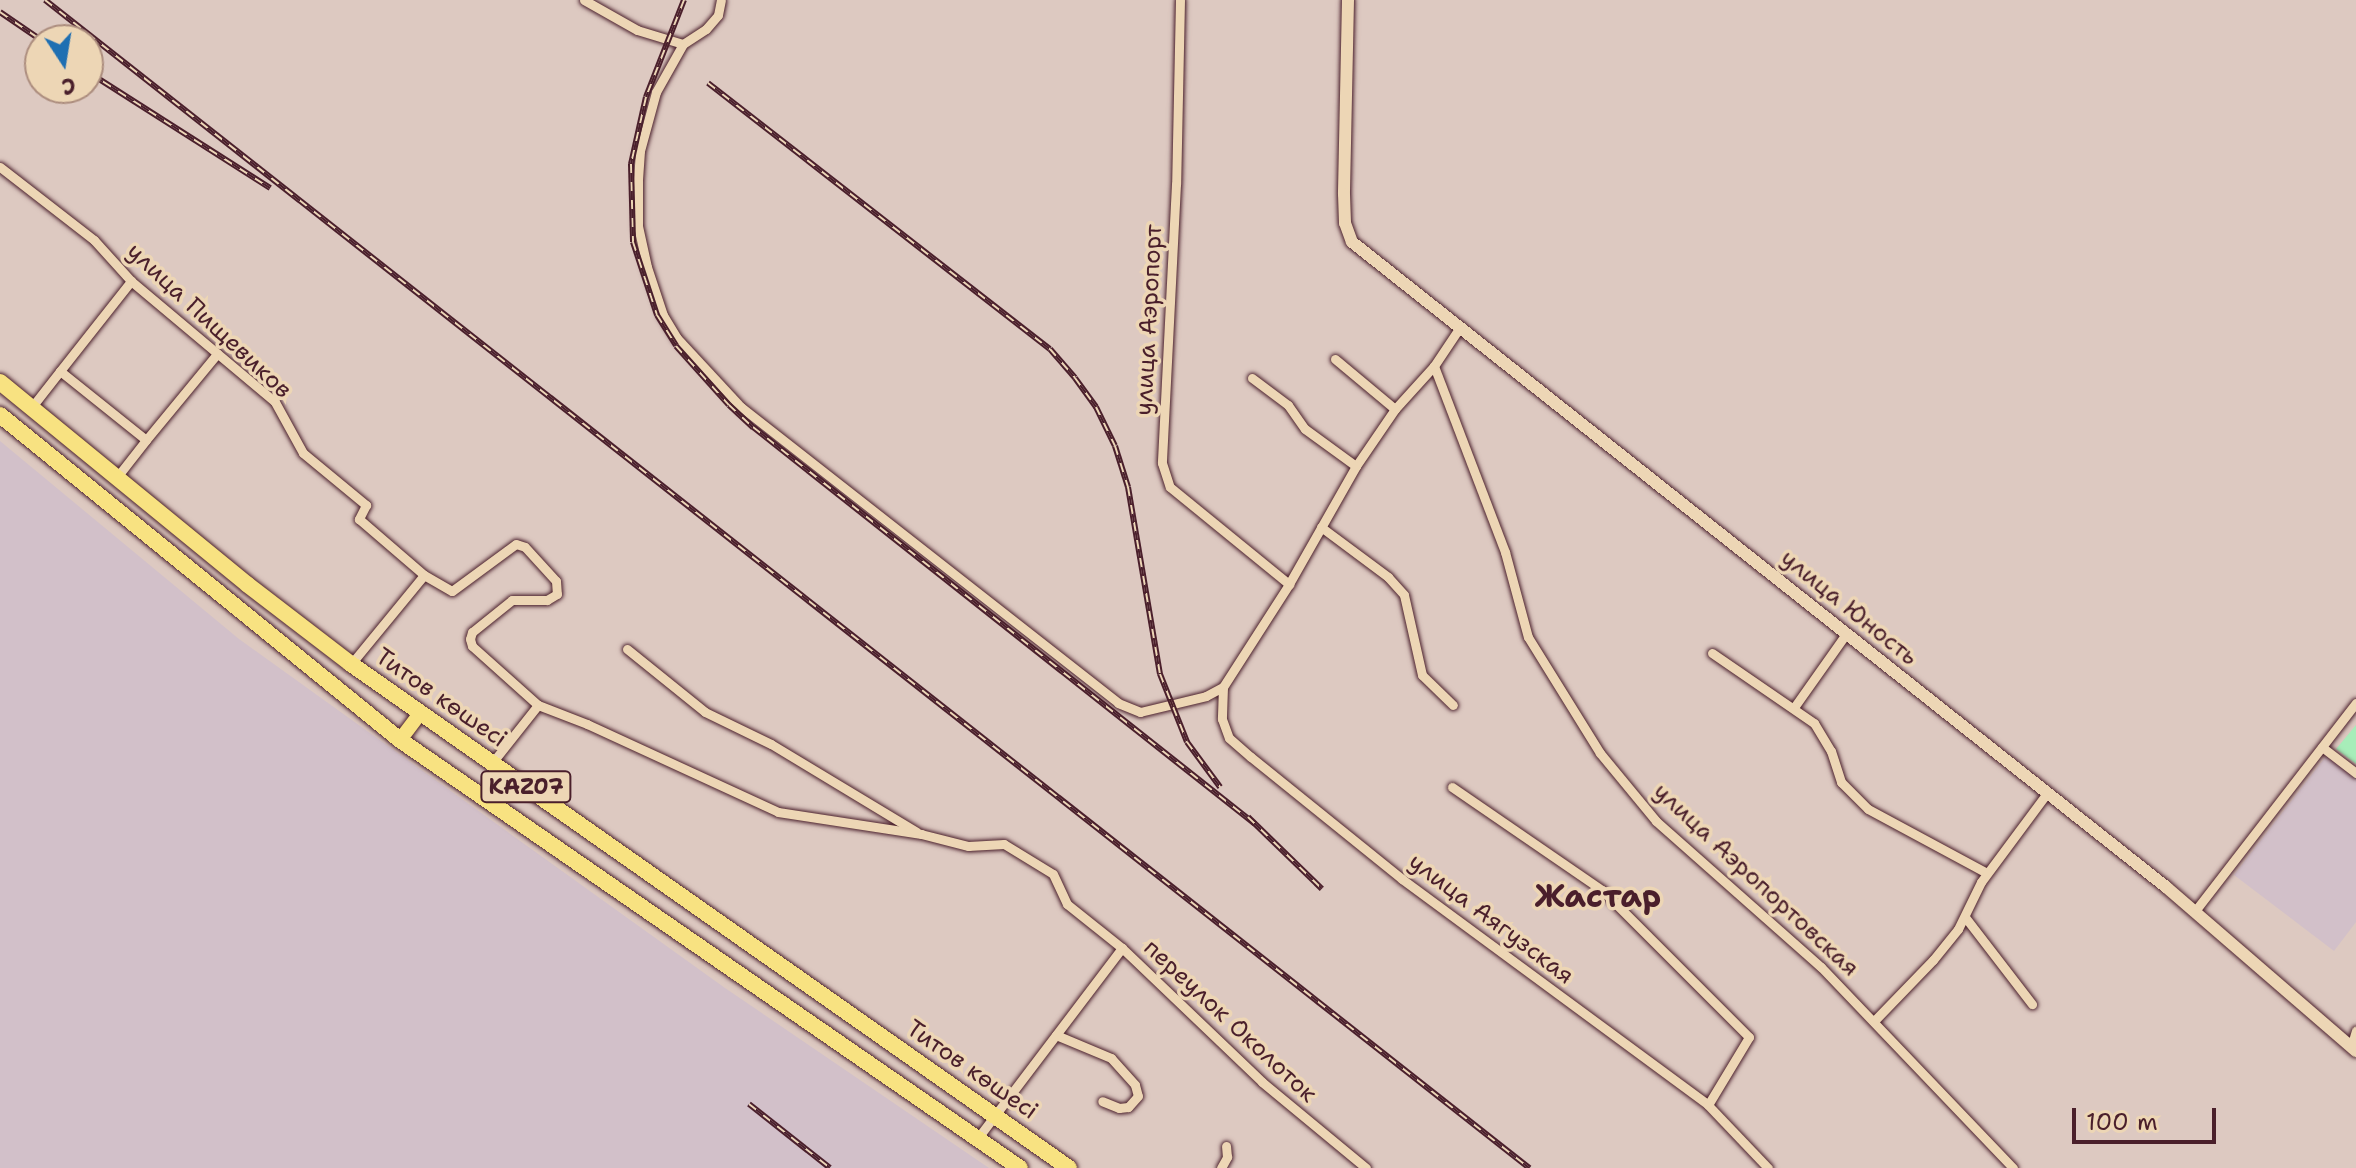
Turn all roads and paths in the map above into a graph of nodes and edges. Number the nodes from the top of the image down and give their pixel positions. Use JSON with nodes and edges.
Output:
{"nodes":[{"id":1,"x":584,"y":0,"type":"edge"},
{"id":2,"x":721,"y":0,"type":"edge"},
{"id":3,"x":1180,"y":0,"type":"edge"},
{"id":4,"x":1348,"y":0,"type":"edge"},
{"id":5,"x":683,"y":44,"type":"junction"},
{"id":6,"x":0,"y":167,"type":"edge"},
{"id":7,"x":131,"y":281,"type":"junction"},
{"id":8,"x":1460,"y":327,"type":"junction"},
{"id":9,"x":217,"y":354,"type":"junction"},
{"id":10,"x":1335,"y":359,"type":"dead end"},
{"id":11,"x":1434,"y":366,"type":"junction"},
{"id":12,"x":60,"y":371,"type":"junction"},
{"id":13,"x":1252,"y":378,"type":"dead end"},
{"id":14,"x":0,"y":382,"type":"edge"},
{"id":15,"x":31,"y":408,"type":"junction"},
{"id":16,"x":1395,"y":409,"type":"junction"},
{"id":17,"x":0,"y":415,"type":"edge"},
{"id":18,"x":146,"y":440,"type":"junction"},
{"id":19,"x":1356,"y":466,"type":"junction"},
{"id":20,"x":117,"y":477,"type":"junction"},
{"id":21,"x":1321,"y":527,"type":"junction"},
{"id":22,"x":424,"y":575,"type":"junction"},
{"id":23,"x":1289,"y":584,"type":"junction"},
{"id":24,"x":1846,"y":634,"type":"junction"},
{"id":25,"x":627,"y":649,"type":"dead end"},
{"id":26,"x":1712,"y":653,"type":"dead end"},
{"id":27,"x":351,"y":664,"type":"junction"},
{"id":28,"x":1223,"y":687,"type":"junction"},
{"id":29,"x":2356,"y":703,"type":"edge"},
{"id":30,"x":538,"y":705,"type":"junction"},
{"id":31,"x":1453,"y":705,"type":"dead end"},
{"id":32,"x":1795,"y":706,"type":"junction"},
{"id":33,"x":420,"y":713,"type":"junction"},
{"id":34,"x":400,"y":740,"type":"junction"},
{"id":35,"x":2322,"y":747,"type":"junction"},
{"id":36,"x":492,"y":763,"type":"junction"},
{"id":37,"x":2356,"y":773,"type":"edge"},
{"id":38,"x":1452,"y":787,"type":"dead end"},
{"id":39,"x":2047,"y":793,"type":"junction"},
{"id":40,"x":921,"y":834,"type":"junction"},
{"id":41,"x":1987,"y":873,"type":"junction"},
{"id":42,"x":2195,"y":911,"type":"junction"},
{"id":43,"x":1965,"y":917,"type":"junction"},
{"id":44,"x":1122,"y":948,"type":"junction"},
{"id":45,"x":2032,"y":1004,"type":"dead end"},
{"id":46,"x":1874,"y":1021,"type":"junction"},
{"id":47,"x":2356,"y":1031,"type":"edge"},
{"id":48,"x":1056,"y":1035,"type":"junction"},
{"id":49,"x":2354,"y":1049,"type":"edge"},
{"id":50,"x":1102,"y":1101,"type":"dead end"},
{"id":51,"x":1708,"y":1105,"type":"junction"},
{"id":52,"x":994,"y":1116,"type":"junction"},
{"id":53,"x":977,"y":1139,"type":"junction"},
{"id":54,"x":1226,"y":1146,"type":"dead end"},
{"id":55,"x":1020,"y":1168,"type":"edge"},
{"id":56,"x":1069,"y":1168,"type":"edge"},
{"id":57,"x":1221,"y":1168,"type":"edge"},
{"id":58,"x":1366,"y":1168,"type":"edge"},
{"id":59,"x":1768,"y":1168,"type":"edge"},
{"id":60,"x":2013,"y":1168,"type":"edge"}],
"edges":[{"from":1,"to":5,"type":"street"},
{"from":2,"to":5,"type":"street"},
{"from":3,"to":23,"type":"street","name":"улица Аэропорт"},
{"from":4,"to":8,"type":"street","name":"улица Юность"},
{"from":5,"to":28,"type":"street"},
{"from":6,"to":7,"type":"street","name":"улица Пищевиков"},
{"from":7,"to":9,"type":"street","name":"улица Пищевиков"},
{"from":7,"to":12,"type":"street"},
{"from":8,"to":11,"type":"street"},
{"from":8,"to":24,"type":"street","name":"улица Юность"},
{"from":9,"to":18,"type":"street"},
{"from":9,"to":22,"type":"street","name":"улица Пищевиков"},
{"from":10,"to":16,"type":"street"},
{"from":11,"to":16,"type":"street"},
{"from":11,"to":46,"type":"street","name":"улица Аэропортовская"},
{"from":12,"to":15,"type":"street"},
{"from":12,"to":18,"type":"street"},
{"from":13,"to":19,"type":"street"},
{"from":14,"to":15,"type":"highway","name":"Титов көшесі","number":"KAZ07"},
{"from":15,"to":20,"type":"highway","name":"Титов көшесі","number":"KAZ07"},
{"from":16,"to":19,"type":"street"},
{"from":17,"to":34,"type":"highway","number":"KAZ07"},
{"from":18,"to":20,"type":"street"},
{"from":19,"to":21,"type":"street"},
{"from":20,"to":27,"type":"highway","name":"Титов көшесі","number":"KAZ07"},
{"from":21,"to":23,"type":"street"},
{"from":21,"to":31,"type":"street"},
{"from":22,"to":27,"type":"street"},
{"from":22,"to":30,"type":"street"},
{"from":23,"to":28,"type":"street"},
{"from":24,"to":32,"type":"street"},
{"from":24,"to":39,"type":"street","name":"улица Юность"},
{"from":25,"to":40,"type":"street"},
{"from":26,"to":32,"type":"street"},
{"from":27,"to":33,"type":"highway","name":"Титов көшесі","number":"KAZ07"},
{"from":28,"to":51,"type":"street","name":"улица Аягузская"},
{"from":29,"to":35,"type":"street"},
{"from":30,"to":36,"type":"street"},
{"from":30,"to":40,"type":"street"},
{"from":32,"to":41,"type":"street"},
{"from":33,"to":34,"type":"main road"},
{"from":33,"to":36,"type":"highway","name":"Титов көшесі","number":"KAZ07"},
{"from":34,"to":53,"type":"highway","number":"KAZ07"},
{"from":35,"to":37,"type":"street"},
{"from":35,"to":42,"type":"street"},
{"from":36,"to":52,"type":"highway","name":"Титов көшесі","number":"KAZ07"},
{"from":38,"to":51,"type":"street"},
{"from":39,"to":41,"type":"street"},
{"from":39,"to":42,"type":"street","name":"улица Юность"},
{"from":40,"to":44,"type":"street","name":"переулок Околоток"},
{"from":41,"to":43,"type":"street"},
{"from":42,"to":49,"type":"street","name":"улица Юность"},
{"from":43,"to":45,"type":"street"},
{"from":43,"to":46,"type":"street"},
{"from":44,"to":48,"type":"street"},
{"from":44,"to":58,"type":"street","name":"переулок Околоток"},
{"from":46,"to":60,"type":"street","name":"улица Аэропортовская"},
{"from":47,"to":49,"type":"street","name":"улица Юность"},
{"from":48,"to":50,"type":"street"},
{"from":48,"to":52,"type":"street"},
{"from":51,"to":59,"type":"street","name":"улица Аягузская"},
{"from":52,"to":53,"type":"street"},
{"from":52,"to":56,"type":"highway","name":"Титов көшесі","number":"KAZ07"},
{"from":53,"to":55,"type":"highway","number":"KAZ07"},
{"from":54,"to":57,"type":"street"}]}
